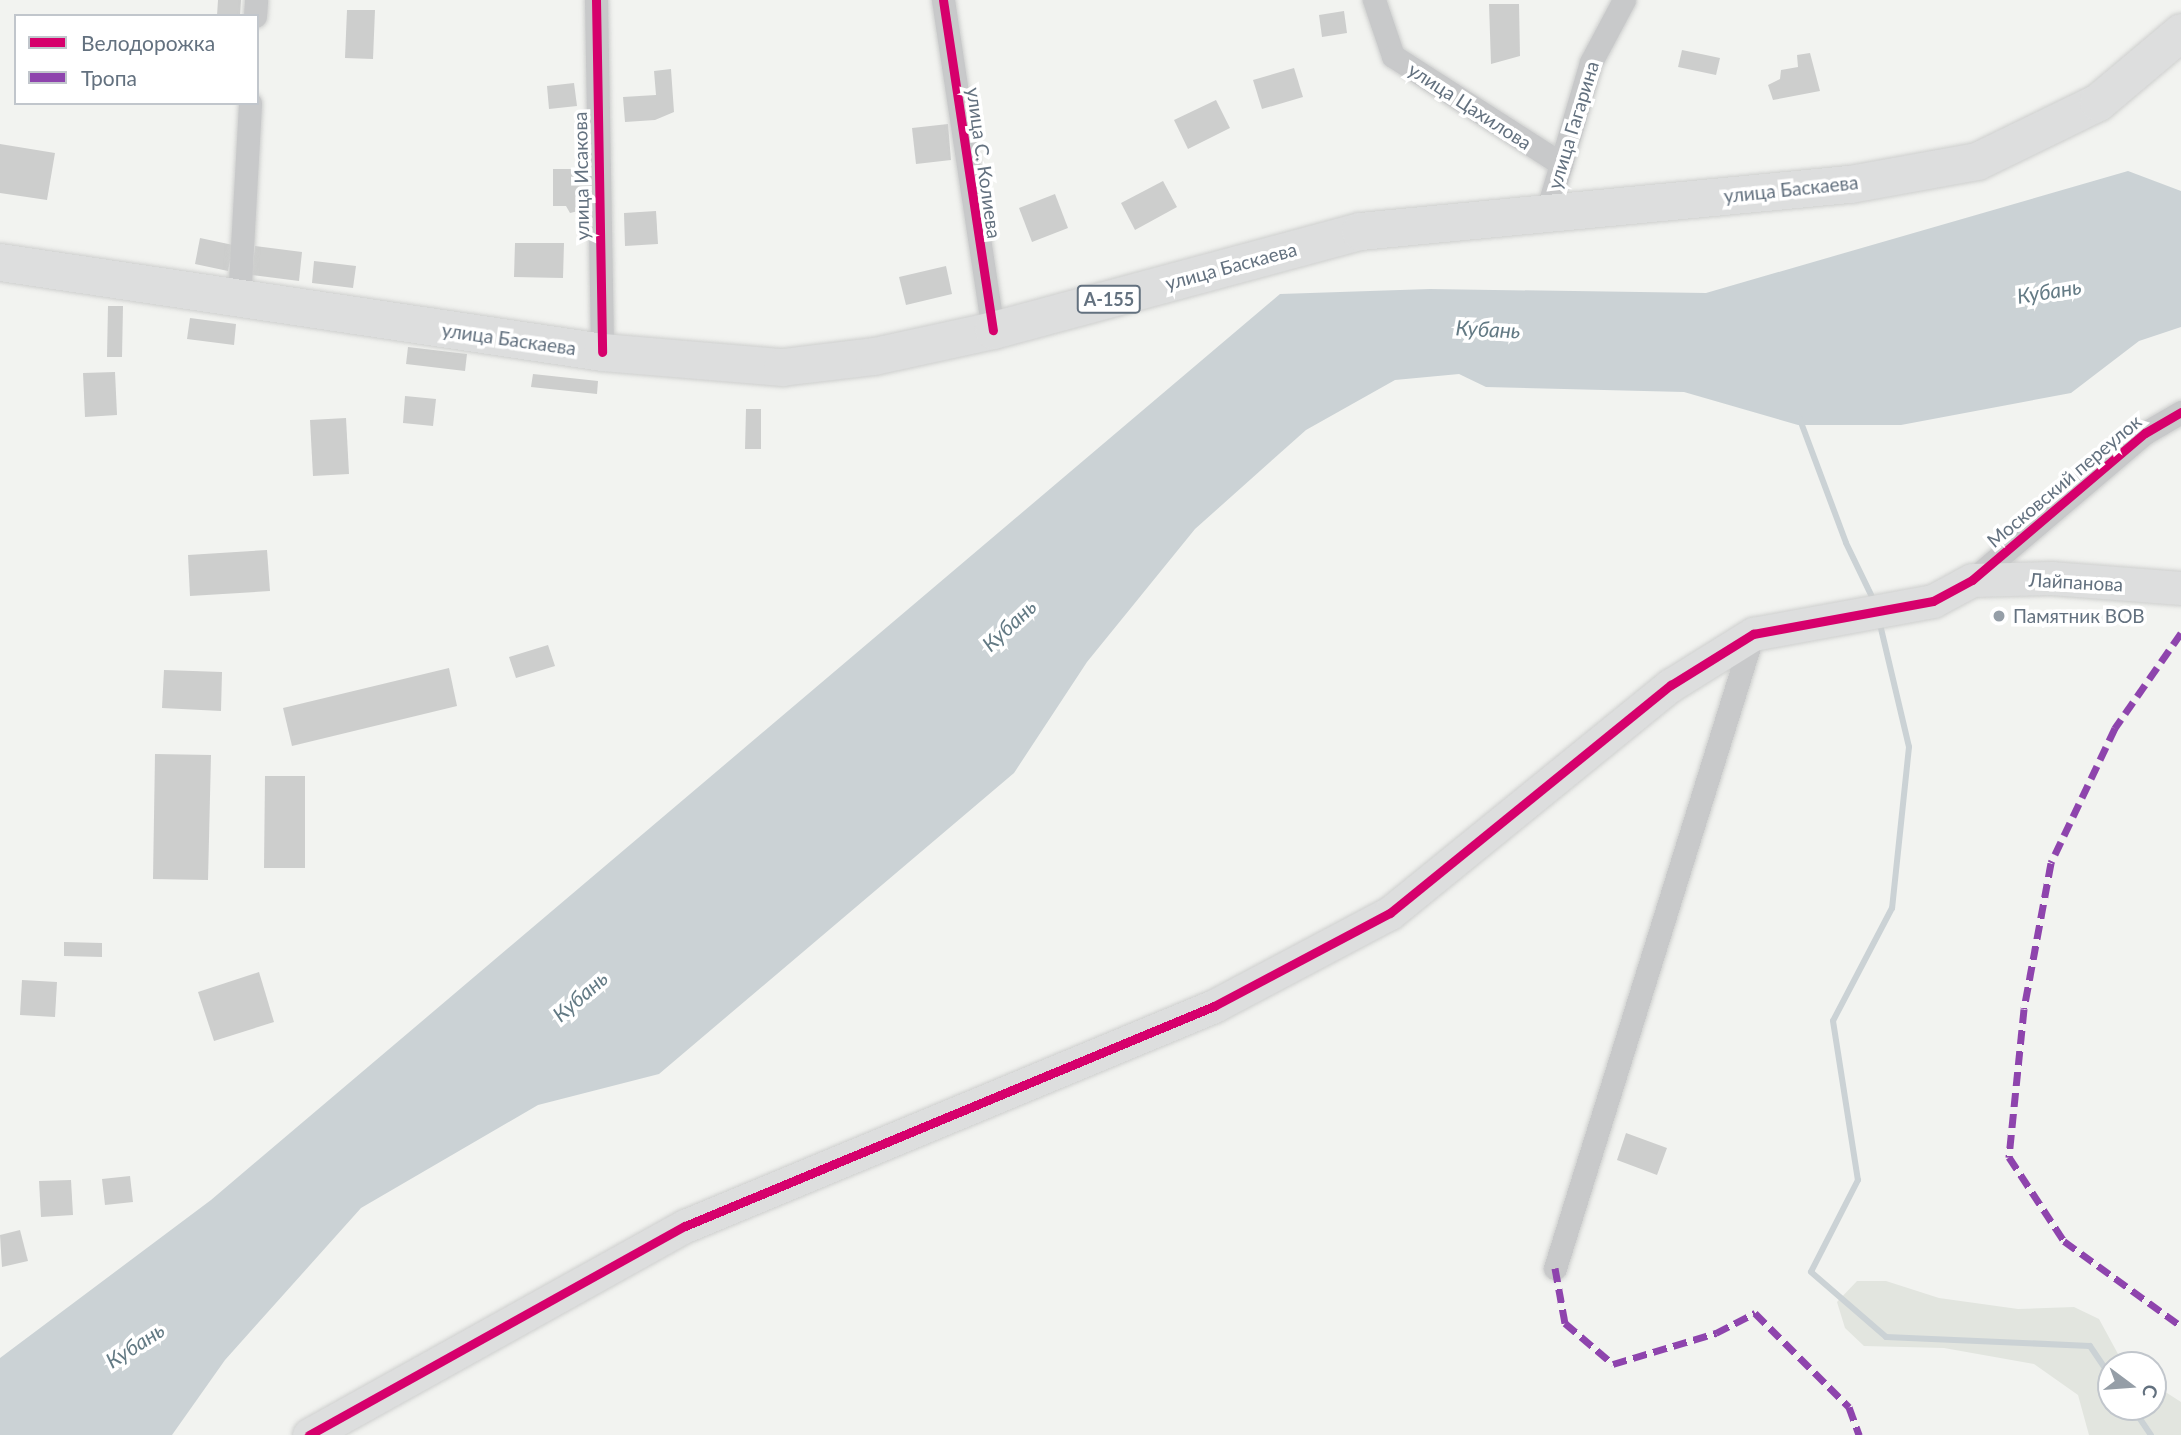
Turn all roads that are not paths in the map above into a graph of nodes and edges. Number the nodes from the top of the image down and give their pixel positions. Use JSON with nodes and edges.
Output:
{"nodes":[{"id":1,"x":596,"y":0,"type":"edge"},
{"id":2,"x":943,"y":0,"type":"edge"},
{"id":3,"x":1374,"y":0,"type":"edge"},
{"id":4,"x":1624,"y":0,"type":"edge"},
{"id":5,"x":2181,"y":32,"type":"edge"},
{"id":6,"x":250,"y":105,"type":"edge"},
{"id":7,"x":1561,"y":164,"type":"junction"},
{"id":8,"x":1546,"y":215,"type":"junction"},
{"id":9,"x":0,"y":262,"type":"edge"},
{"id":10,"x":239,"y":301,"type":"junction"},
{"id":11,"x":993,"y":330,"type":"junction"},
{"id":12,"x":602,"y":352,"type":"junction"},
{"id":13,"x":2181,"y":412,"type":"edge"},
{"id":14,"x":1972,"y":580,"type":"junction"},
{"id":15,"x":2181,"y":589,"type":"edge"},
{"id":16,"x":1753,"y":634,"type":"junction"},
{"id":17,"x":1555,"y":1268,"type":"dead end"},
{"id":18,"x":309,"y":1435,"type":"edge"}],
"edges":[{"from":1,"to":12,"type":"street","name":"улица Исакова"},
{"from":2,"to":11,"type":"street","name":"улица С. Колиева"},
{"from":3,"to":7,"type":"street","name":"улица Цахилова"},
{"from":4,"to":7,"type":"street","name":"улица Гагарина"},
{"from":5,"to":8,"type":"main road","name":"улица Баскаева","number":"А-155"},
{"from":6,"to":10,"type":"street"},
{"from":7,"to":8,"type":"street","name":"улица Гагарина"},
{"from":8,"to":11,"type":"main road","name":"улица Баскаева","number":"А-155"},
{"from":9,"to":10,"type":"main road","name":"улица Баскаева","number":"А-155"},
{"from":10,"to":12,"type":"main road","name":"улица Баскаева","number":"А-155"},
{"from":11,"to":12,"type":"main road","name":"улица Баскаева","number":"А-155"},
{"from":13,"to":14,"type":"street","name":"Московский переулок"},
{"from":14,"to":15,"type":"street","name":"Лайпанова"},
{"from":14,"to":16,"type":"street"},
{"from":16,"to":17,"type":"street"},
{"from":16,"to":18,"type":"street"}]}
